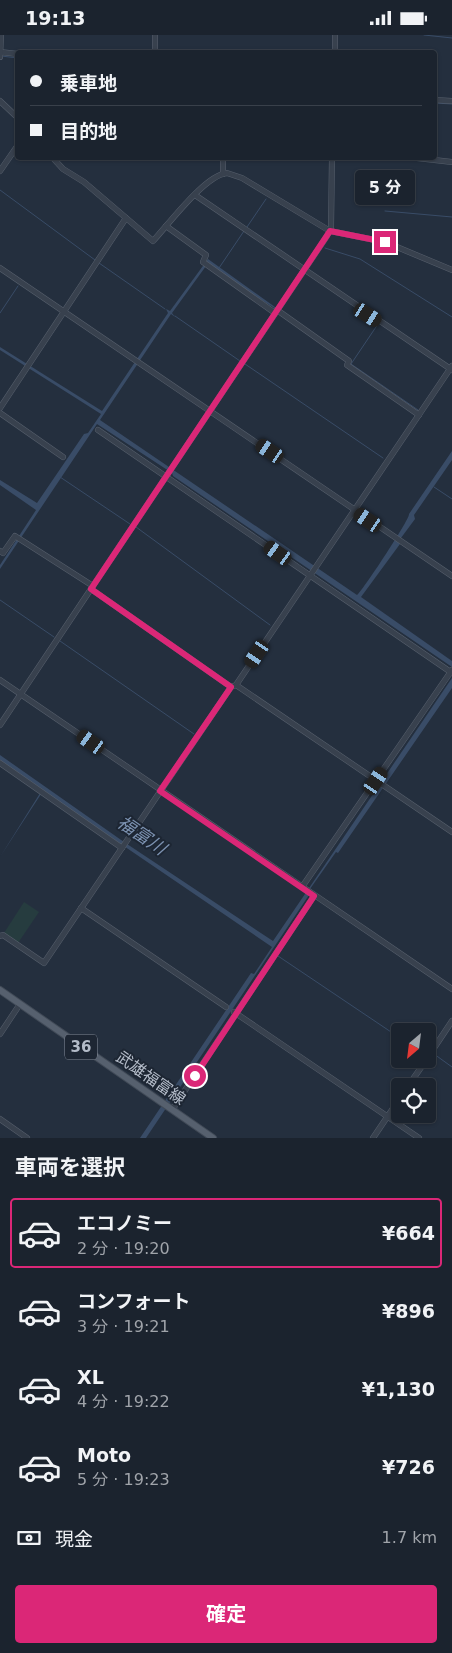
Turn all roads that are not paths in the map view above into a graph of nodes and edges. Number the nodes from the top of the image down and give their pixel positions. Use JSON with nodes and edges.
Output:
{"nodes":[{"id":1,"x":1,"y":35,"type":"edge"},
{"id":2,"x":155,"y":35,"type":"edge"},
{"id":3,"x":335,"y":35,"type":"edge"},
{"id":4,"x":155,"y":50,"type":"edge"},
{"id":5,"x":335,"y":50,"type":"edge"},
{"id":6,"x":15,"y":54,"type":"edge"},
{"id":7,"x":0,"y":55,"type":"edge"},
{"id":8,"x":437,"y":100,"type":"edge"},
{"id":9,"x":0,"y":101,"type":"edge"},
{"id":10,"x":452,"y":101,"type":"edge"},
{"id":11,"x":15,"y":115,"type":"edge"},
{"id":12,"x":15,"y":149,"type":"edge"},
{"id":13,"x":55,"y":160,"type":"edge"},
{"id":14,"x":223,"y":160,"type":"edge"},
{"id":15,"x":332,"y":160,"type":"edge"},
{"id":16,"x":434,"y":160,"type":"edge"},
{"id":17,"x":452,"y":162,"type":"edge"},
{"id":18,"x":0,"y":171,"type":"edge"},
{"id":19,"x":223,"y":173,"type":"junction"},
{"id":20,"x":195,"y":195,"type":"junction"},
{"id":21,"x":126,"y":218,"type":"junction"},
{"id":22,"x":166,"y":226,"type":"junction"},
{"id":23,"x":330,"y":231,"type":"junction"},
{"id":24,"x":0,"y":268,"type":"edge"},
{"id":25,"x":452,"y":270,"type":"edge"},
{"id":26,"x":304,"y":271,"type":"junction"},
{"id":27,"x":63,"y":312,"type":"junction"},
{"id":28,"x":276,"y":312,"type":"junction"},
{"id":29,"x":451,"y":368,"type":"edge"},
{"id":30,"x":0,"y":408,"type":"edge"},
{"id":31,"x":210,"y":411,"type":"junction"},
{"id":32,"x":0,"y":413,"type":"edge"},
{"id":33,"x":419,"y":415,"type":"junction"},
{"id":34,"x":98,"y":430,"type":"dead end"},
{"id":35,"x":64,"y":457,"type":"dead end"},
{"id":36,"x":169,"y":472,"type":"junction"},
{"id":37,"x":354,"y":511,"type":"junction"},
{"id":38,"x":0,"y":551,"type":"edge"},
{"id":39,"x":313,"y":571,"type":"junction"},
{"id":40,"x":452,"y":576,"type":"edge"},
{"id":41,"x":92,"y":587,"type":"junction"},
{"id":42,"x":452,"y":672,"type":"edge"},
{"id":43,"x":0,"y":680,"type":"edge"},
{"id":44,"x":234,"y":686,"type":"junction"},
{"id":45,"x":20,"y":694,"type":"junction"},
{"id":46,"x":0,"y":725,"type":"edge"},
{"id":47,"x":0,"y":763,"type":"edge"},
{"id":48,"x":380,"y":784,"type":"junction"},
{"id":49,"x":160,"y":791,"type":"junction"},
{"id":50,"x":452,"y":832,"type":"edge"},
{"id":51,"x":122,"y":848,"type":"junction"},
{"id":52,"x":308,"y":892,"type":"junction"},
{"id":53,"x":80,"y":908,"type":"junction"},
{"id":54,"x":0,"y":936,"type":"edge"},
{"id":55,"x":452,"y":989,"type":"edge"},
{"id":56,"x":0,"y":990,"type":"edge"},
{"id":57,"x":20,"y":1004,"type":"junction"},
{"id":58,"x":226,"y":1007,"type":"dead end"},
{"id":59,"x":235,"y":1013,"type":"junction"},
{"id":60,"x":452,"y":1021,"type":"edge"},
{"id":61,"x":0,"y":1035,"type":"edge"},
{"id":62,"x":436,"y":1045,"type":"edge"},
{"id":63,"x":171,"y":1109,"type":"junction"},
{"id":64,"x":391,"y":1112,"type":"edge"},
{"id":65,"x":388,"y":1116,"type":"junction"},
{"id":66,"x":0,"y":1119,"type":"edge"},
{"id":67,"x":27,"y":1138,"type":"edge"},
{"id":68,"x":213,"y":1138,"type":"edge"},
{"id":69,"x":373,"y":1138,"type":"edge"},
{"id":70,"x":419,"y":1138,"type":"edge"}],
"edges":[{"from":1,"to":7,"type":"street"},
{"from":2,"to":4,"type":"street"},
{"from":3,"to":5,"type":"street"},
{"from":6,"to":7,"type":"street"},
{"from":8,"to":10,"type":"street"},
{"from":9,"to":11,"type":"street"},
{"from":12,"to":18,"type":"street"},
{"from":13,"to":21,"type":"street"},
{"from":14,"to":19,"type":"street"},
{"from":15,"to":23,"type":"street"},
{"from":16,"to":17,"type":"street"},
{"from":19,"to":20,"type":"street"},
{"from":19,"to":23,"type":"street"},
{"from":20,"to":22,"type":"street"},
{"from":20,"to":26,"type":"street"},
{"from":21,"to":22,"type":"street"},
{"from":21,"to":27,"type":"street"},
{"from":22,"to":28,"type":"street"},
{"from":23,"to":25,"type":"street"},
{"from":23,"to":26,"type":"street"},
{"from":24,"to":27,"type":"street"},
{"from":26,"to":28,"type":"street"},
{"from":26,"to":29,"type":"street"},
{"from":27,"to":30,"type":"street"},
{"from":27,"to":31,"type":"street"},
{"from":28,"to":31,"type":"street"},
{"from":28,"to":33,"type":"street"},
{"from":29,"to":33,"type":"street"},
{"from":31,"to":36,"type":"street"},
{"from":31,"to":37,"type":"street"},
{"from":32,"to":35,"type":"street"},
{"from":33,"to":37,"type":"street"},
{"from":34,"to":36,"type":"street"},
{"from":36,"to":39,"type":"street"},
{"from":36,"to":41,"type":"street"},
{"from":37,"to":39,"type":"street"},
{"from":37,"to":40,"type":"street"},
{"from":38,"to":41,"type":"street"},
{"from":39,"to":42,"type":"street"},
{"from":39,"to":44,"type":"street"},
{"from":41,"to":44,"type":"street"},
{"from":41,"to":45,"type":"street"},
{"from":42,"to":48,"type":"street"},
{"from":43,"to":45,"type":"street"},
{"from":44,"to":48,"type":"street"},
{"from":44,"to":49,"type":"street"},
{"from":45,"to":46,"type":"street"},
{"from":45,"to":49,"type":"street"},
{"from":47,"to":51,"type":"street"},
{"from":48,"to":50,"type":"street"},
{"from":48,"to":52,"type":"street"},
{"from":49,"to":51,"type":"street"},
{"from":49,"to":52,"type":"street"},
{"from":51,"to":53,"type":"street"},
{"from":52,"to":55,"type":"street"},
{"from":52,"to":59,"type":"street"},
{"from":53,"to":54,"type":"street"},
{"from":53,"to":58,"type":"street"},
{"from":56,"to":57,"type":"main road","name":"武雄福富線","number":"36"},
{"from":57,"to":61,"type":"street"},
{"from":57,"to":63,"type":"main road","name":"武雄福富線","number":"36"},
{"from":59,"to":63,"type":"street"},
{"from":59,"to":65,"type":"street"},
{"from":60,"to":62,"type":"street"},
{"from":63,"to":68,"type":"main road","name":"武雄福富線","number":"36"},
{"from":64,"to":65,"type":"street"},
{"from":65,"to":69,"type":"street"},
{"from":65,"to":70,"type":"street"},
{"from":66,"to":67,"type":"street"}]}
